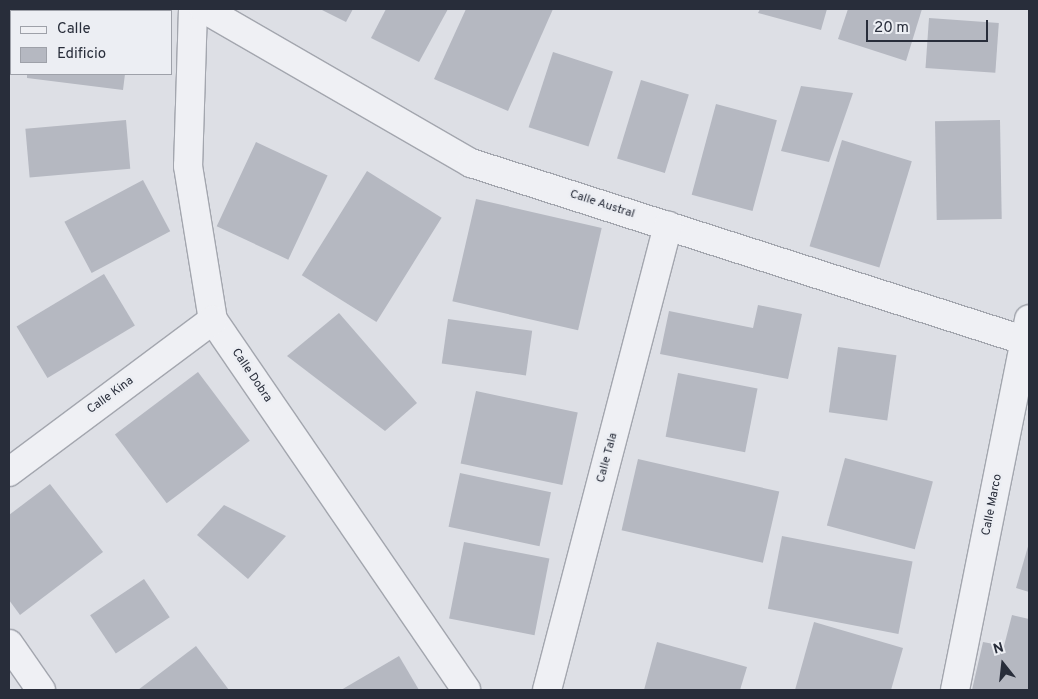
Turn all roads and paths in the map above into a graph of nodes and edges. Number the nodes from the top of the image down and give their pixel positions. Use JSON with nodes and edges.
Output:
{"nodes":[{"id":1,"x":193,"y":9,"type":"edge"},
{"id":2,"x":204,"y":9,"type":"edge"},
{"id":3,"x":668,"y":226,"type":"junction"},
{"id":4,"x":213,"y":320,"type":"junction"},
{"id":5,"x":1028,"y":330,"type":"edge"},
{"id":6,"x":1023,"y":385,"type":"edge"},
{"id":7,"x":9,"y":472,"type":"edge"},
{"id":8,"x":9,"y":644,"type":"edge"},
{"id":9,"x":41,"y":690,"type":"edge"},
{"id":10,"x":466,"y":690,"type":"edge"},
{"id":11,"x":547,"y":690,"type":"edge"},
{"id":12,"x":955,"y":690,"type":"edge"}],
"edges":[{"from":1,"to":4,"type":"street","name":"Calle Dobra"},
{"from":2,"to":3,"type":"street","name":"Calle Austral"},
{"from":3,"to":5,"type":"street","name":"Calle Austral"},
{"from":3,"to":11,"type":"street","name":"Calle Tala"},
{"from":4,"to":7,"type":"street","name":"Calle Kina"},
{"from":4,"to":10,"type":"street","name":"Calle Dobra"},
{"from":5,"to":6,"type":"street","name":"Calle Marco"},
{"from":6,"to":12,"type":"street","name":"Calle Marco"},
{"from":8,"to":9,"type":"street"}]}
